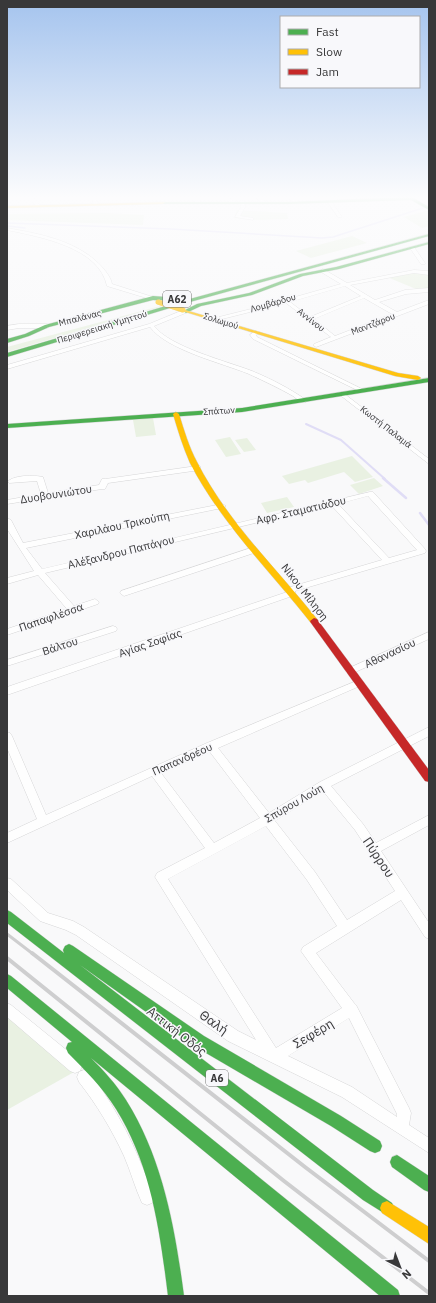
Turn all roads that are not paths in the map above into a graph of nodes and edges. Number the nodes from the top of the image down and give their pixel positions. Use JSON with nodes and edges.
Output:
{"nodes":[{"id":1,"x":90,"y":258,"type":"edge"},
{"id":2,"x":326,"y":258,"type":"edge"},
{"id":3,"x":346,"y":258,"type":"edge"},
{"id":4,"x":374,"y":258,"type":"edge"},
{"id":5,"x":425,"y":263,"type":"edge"},
{"id":6,"x":425,"y":270,"type":"edge"},
{"id":7,"x":323,"y":271,"type":"junction"},
{"id":8,"x":344,"y":284,"type":"junction"},
{"id":9,"x":429,"y":290,"type":"edge"},
{"id":10,"x":414,"y":291,"type":"junction"},
{"id":11,"x":364,"y":296,"type":"junction"},
{"id":12,"x":429,"y":297,"type":"edge"},
{"id":13,"x":159,"y":300,"type":"junction"},
{"id":14,"x":286,"y":301,"type":"junction"},
{"id":15,"x":374,"y":302,"type":"junction"},
{"id":16,"x":429,"y":302,"type":"edge"},
{"id":17,"x":188,"y":308,"type":"junction"},
{"id":18,"x":397,"y":315,"type":"junction"},
{"id":19,"x":222,"y":316,"type":"junction"},
{"id":20,"x":309,"y":319,"type":"junction"},
{"id":21,"x":151,"y":325,"type":"junction"},
{"id":22,"x":47,"y":326,"type":"junction"},
{"id":23,"x":7,"y":328,"type":"edge"},
{"id":24,"x":257,"y":332,"type":"junction"},
{"id":25,"x":335,"y":338,"type":"junction"},
{"id":26,"x":8,"y":341,"type":"edge"},
{"id":27,"x":316,"y":346,"type":"junction"},
{"id":28,"x":7,"y":355,"type":"edge"},
{"id":29,"x":7,"y":367,"type":"edge"},
{"id":30,"x":427,"y":380,"type":"edge"},
{"id":31,"x":363,"y":391,"type":"junction"},
{"id":32,"x":342,"y":394,"type":"junction"},
{"id":33,"x":304,"y":401,"type":"junction"},
{"id":34,"x":176,"y":414,"type":"junction"},
{"id":35,"x":7,"y":426,"type":"edge"},
{"id":36,"x":429,"y":462,"type":"edge"},
{"id":37,"x":197,"y":468,"type":"junction"},
{"id":38,"x":12,"y":481,"type":"dead end"},
{"id":39,"x":45,"y":496,"type":"junction"},
{"id":40,"x":7,"y":502,"type":"edge"},
{"id":41,"x":333,"y":503,"type":"junction"},
{"id":42,"x":222,"y":506,"type":"junction"},
{"id":43,"x":7,"y":520,"type":"edge"},
{"id":44,"x":235,"y":526,"type":"junction"},
{"id":45,"x":21,"y":546,"type":"junction"},
{"id":46,"x":254,"y":550,"type":"junction"},
{"id":47,"x":422,"y":551,"type":"joint"},
{"id":48,"x":388,"y":562,"type":"junction"},
{"id":49,"x":40,"y":572,"type":"junction"},
{"id":50,"x":7,"y":582,"type":"edge"},
{"id":51,"x":291,"y":592,"type":"junction"},
{"id":52,"x":124,"y":593,"type":"dead end"},
{"id":53,"x":95,"y":602,"type":"dead end"},
{"id":54,"x":72,"y":609,"type":"junction"},
{"id":55,"x":112,"y":629,"type":"dead end"},
{"id":56,"x":7,"y":632,"type":"edge"},
{"id":57,"x":429,"y":635,"type":"edge"},
{"id":58,"x":7,"y":663,"type":"edge"},
{"id":59,"x":350,"y":671,"type":"junction"},
{"id":60,"x":359,"y":683,"type":"junction"},
{"id":61,"x":7,"y":691,"type":"edge"},
{"id":62,"x":429,"y":731,"type":"edge"},
{"id":63,"x":7,"y":736,"type":"edge"},
{"id":64,"x":404,"y":745,"type":"junction"},
{"id":65,"x":211,"y":746,"type":"junction"},
{"id":66,"x":154,"y":771,"type":"junction"},
{"id":67,"x":429,"y":778,"type":"edge"},
{"id":68,"x":324,"y":785,"type":"junction"},
{"id":69,"x":268,"y":819,"type":"junction"},
{"id":70,"x":429,"y":820,"type":"edge"},
{"id":71,"x":43,"y":822,"type":"junction"},
{"id":72,"x":7,"y":838,"type":"edge"},
{"id":73,"x":212,"y":849,"type":"junction"},
{"id":74,"x":374,"y":849,"type":"junction"},
{"id":75,"x":8,"y":882,"type":"edge"},
{"id":76,"x":402,"y":893,"type":"junction"},
{"id":77,"x":7,"y":909,"type":"edge"},
{"id":78,"x":7,"y":916,"type":"edge"},
{"id":79,"x":345,"y":927,"type":"junction"},
{"id":80,"x":42,"y":931,"type":"dead end"},
{"id":81,"x":429,"y":933,"type":"edge"},
{"id":82,"x":61,"y":944,"type":"dead end"},
{"id":83,"x":7,"y":980,"type":"edge"},
{"id":84,"x":7,"y":984,"type":"edge"},
{"id":85,"x":7,"y":1009,"type":"edge"},
{"id":86,"x":352,"y":1010,"type":"junction"},
{"id":87,"x":274,"y":1057,"type":"junction"},
{"id":88,"x":402,"y":1128,"type":"junction"},
{"id":89,"x":375,"y":1146,"type":"dead end"},
{"id":90,"x":429,"y":1146,"type":"edge"},
{"id":91,"x":397,"y":1162,"type":"dead end"},
{"id":92,"x":429,"y":1185,"type":"edge"},
{"id":93,"x":429,"y":1236,"type":"edge"},
{"id":94,"x":164,"y":1296,"type":"edge"},
{"id":95,"x":176,"y":1296,"type":"edge"},
{"id":96,"x":392,"y":1296,"type":"edge"}],
"edges":[{"from":1,"to":13,"type":"street"},
{"from":2,"to":26,"type":"main road","name":"Περιφερειακή Υμηττού","number":"Α62"},
{"from":3,"to":28,"type":"main road","name":"Περιφερειακή Υμηττού","number":"Α62"},
{"from":4,"to":7,"type":"main road"},
{"from":5,"to":6,"type":"street"},
{"from":6,"to":8,"type":"street","name":"Λομβάρδου"},
{"from":7,"to":8,"type":"street"},
{"from":7,"to":17,"type":"main road"},
{"from":8,"to":11,"type":"street"},
{"from":8,"to":14,"type":"street","name":"Λομβάρδου"},
{"from":9,"to":10,"type":"street"},
{"from":10,"to":12,"type":"street"},
{"from":10,"to":15,"type":"street"},
{"from":11,"to":15,"type":"street"},
{"from":11,"to":20,"type":"street"},
{"from":13,"to":17,"type":"main road","name":"Σολωμού","bridge":true},
{"from":13,"to":22,"type":"main road","name":"Μπαλάνας"},
{"from":14,"to":19,"type":"street","name":"Λομβάρδου"},
{"from":14,"to":20,"type":"street","name":"Αννίνου"},
{"from":15,"to":18,"type":"street"},
{"from":16,"to":18,"type":"street","name":"Μαντζάρου"},
{"from":17,"to":19,"type":"main road","name":"Σολωμού"},
{"from":17,"to":21,"type":"street"},
{"from":17,"to":24,"type":"main road","name":"Σολωμού"},
{"from":18,"to":25,"type":"street","name":"Μαντζάρου"},
{"from":19,"to":27,"type":"main road","name":"Σολωμού"},
{"from":20,"to":25,"type":"street","name":"Αννίνου"},
{"from":21,"to":29,"type":"street"},
{"from":21,"to":33,"type":"street"},
{"from":22,"to":23,"type":"street"},
{"from":22,"to":26,"type":"main road","name":"Μπαλάνας"},
{"from":24,"to":30,"type":"main road","name":"Σολωμού"},
{"from":24,"to":31,"type":"street"},
{"from":25,"to":27,"type":"street","name":"Μαντζάρου"},
{"from":27,"to":30,"type":"main road","name":"Σολωμού"},
{"from":30,"to":31,"type":"main road","name":"Σπάτων"},
{"from":31,"to":32,"type":"main road","name":"Σπάτων"},
{"from":32,"to":33,"type":"main road","name":"Σπάτων"},
{"from":32,"to":36,"type":"street","name":"Κωστή Παλαμά"},
{"from":33,"to":34,"type":"main road","name":"Σπάτων"},
{"from":34,"to":35,"type":"main road","name":"Σπάτων"},
{"from":34,"to":37,"type":"main road","name":"Νίκου Μίληση"},
{"from":37,"to":39,"type":"street","name":"Δυοβουνιώτου"},
{"from":37,"to":42,"type":"main road","name":"Νίκου Μίληση"},
{"from":38,"to":39,"type":"street"},
{"from":39,"to":40,"type":"street","name":"Δυοβουνιώτου"},
{"from":41,"to":44,"type":"street","name":"Αφρ. Σταματιάδου"},
{"from":41,"to":47,"type":"street","name":"Αφρ. Σταματιάδου"},
{"from":41,"to":48,"type":"street"},
{"from":42,"to":44,"type":"main road","name":"Νίκου Μίληση"},
{"from":42,"to":45,"type":"street","name":"Χαριλάου Τρικούπη"},
{"from":43,"to":45,"type":"street"},
{"from":44,"to":46,"type":"main road","name":"Νίκου Μίληση"},
{"from":44,"to":49,"type":"street","name":"Αλέξανδρου Παπάγου"},
{"from":45,"to":49,"type":"street"},
{"from":46,"to":51,"type":"main road","name":"Νίκου Μίληση"},
{"from":46,"to":52,"type":"street"},
{"from":47,"to":48,"type":"street","name":"Αγίας Σοφίας"},
{"from":48,"to":51,"type":"street","name":"Αγίας Σοφίας"},
{"from":49,"to":50,"type":"street","name":"Αλέξανδρου Παπάγου"},
{"from":49,"to":54,"type":"street"},
{"from":51,"to":59,"type":"main road","name":"Νίκου Μίληση"},
{"from":51,"to":61,"type":"street","name":"Αγίας Σοφίας"},
{"from":53,"to":54,"type":"street","name":"Παπαφλέσσα"},
{"from":54,"to":56,"type":"street","name":"Παπαφλέσσα"},
{"from":55,"to":58,"type":"street","name":"Βάλτου"},
{"from":57,"to":59,"type":"street","name":"Αθανασίου"},
{"from":59,"to":60,"type":"main road","name":"Νίκου Μίληση"},
{"from":60,"to":64,"type":"main road","name":"Νίκου Μίληση"},
{"from":60,"to":65,"type":"street","name":"Παπανδρέου"},
{"from":62,"to":64,"type":"street","name":"Σπύρου Λούη"},
{"from":63,"to":71,"type":"street"},
{"from":64,"to":67,"type":"main road","name":"Νίκου Μίληση"},
{"from":64,"to":68,"type":"street","name":"Σπύρου Λούη"},
{"from":65,"to":66,"type":"street","name":"Παπανδρέου"},
{"from":65,"to":69,"type":"street"},
{"from":66,"to":71,"type":"street","name":"Παπανδρέου"},
{"from":66,"to":73,"type":"street"},
{"from":68,"to":69,"type":"street","name":"Σπύρου Λούη"},
{"from":68,"to":74,"type":"street","name":"Πύρρου"},
{"from":69,"to":73,"type":"street","name":"Σπύρου Λούη"},
{"from":69,"to":79,"type":"street"},
{"from":70,"to":74,"type":"street"},
{"from":71,"to":72,"type":"street","name":"Παπανδρέου"},
{"from":73,"to":87,"type":"street","name":"Σπύρου Λούη"},
{"from":74,"to":76,"type":"street","name":"Πύρρου"},
{"from":75,"to":87,"type":"street","name":"Θαλή"},
{"from":76,"to":79,"type":"street"},
{"from":76,"to":81,"type":"street","name":"Πύρρου"},
{"from":77,"to":80,"type":"main road"},
{"from":78,"to":93,"type":"main road","name":"Αττική Οδός","number":"Α6"},
{"from":79,"to":86,"type":"street"},
{"from":82,"to":89,"type":"main road"},
{"from":83,"to":96,"type":"main road"},
{"from":84,"to":95,"type":"main road"},
{"from":85,"to":94,"type":"street"},
{"from":86,"to":87,"type":"street","name":"Σεφέρη"},
{"from":86,"to":88,"type":"street"},
{"from":87,"to":88,"type":"street","name":"Θαλή"},
{"from":88,"to":90,"type":"street","name":"Θαλή"},
{"from":91,"to":92,"type":"main road"}]}
